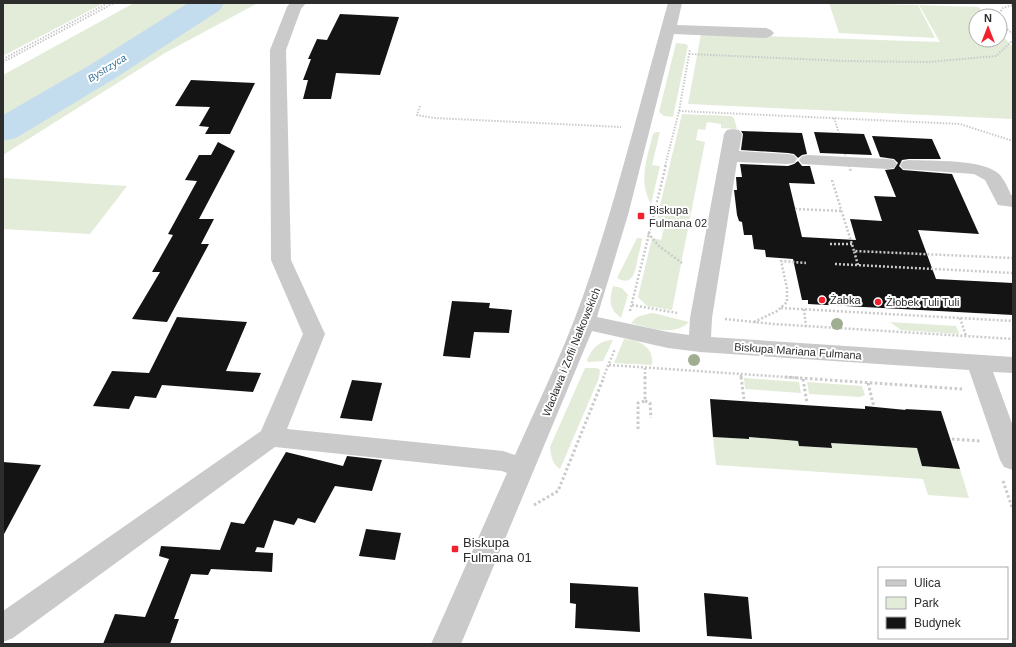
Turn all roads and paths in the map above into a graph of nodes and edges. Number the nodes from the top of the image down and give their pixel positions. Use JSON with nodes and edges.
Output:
{"nodes":[{"id":1,"x":108,"y":3,"type":"edge"},
{"id":2,"x":114,"y":3,"type":"edge"},
{"id":3,"x":299,"y":3,"type":"edge"},
{"id":4,"x":675,"y":3,"type":"edge"},
{"id":5,"x":1013,"y":4,"type":"edge"},
{"id":6,"x":1003,"y":8,"type":"edge"},
{"id":7,"x":675,"y":29,"type":"junction"},
{"id":8,"x":766,"y":33,"type":"dead end"},
{"id":9,"x":1013,"y":40,"type":"edge"},
{"id":10,"x":690,"y":54,"type":"junction"},
{"id":11,"x":3,"y":59,"type":"edge"},
{"id":12,"x":3,"y":62,"type":"edge"},
{"id":13,"x":420,"y":106,"type":"dead end"},
{"id":14,"x":679,"y":111,"type":"junction"},
{"id":15,"x":834,"y":118,"type":"junction"},
{"id":16,"x":642,"y":128,"type":"junction"},
{"id":17,"x":839,"y":133,"type":"dead end"},
{"id":18,"x":733,"y":134,"type":"dead end"},
{"id":19,"x":1013,"y":141,"type":"edge"},
{"id":20,"x":845,"y":154,"type":"dead end"},
{"id":21,"x":729,"y":156,"type":"junction"},
{"id":22,"x":788,"y":159,"type":"dead end"},
{"id":23,"x":808,"y":160,"type":"dead end"},
{"id":24,"x":888,"y":164,"type":"dead end"},
{"id":25,"x":909,"y":165,"type":"dead end"},
{"id":26,"x":850,"y":172,"type":"dead end"},
{"id":27,"x":832,"y":180,"type":"dead end"},
{"id":28,"x":1013,"y":201,"type":"edge"},
{"id":29,"x":795,"y":209,"type":"dead end"},
{"id":30,"x":842,"y":211,"type":"junction"},
{"id":31,"x":648,"y":233,"type":"junction"},
{"id":32,"x":830,"y":244,"type":"dead end"},
{"id":33,"x":852,"y":244,"type":"junction"},
{"id":34,"x":854,"y":250,"type":"junction"},
{"id":35,"x":1013,"y":258,"type":"edge"},
{"id":36,"x":682,"y":263,"type":"dead end"},
{"id":37,"x":806,"y":263,"type":"dead end"},
{"id":38,"x":835,"y":264,"type":"dead end"},
{"id":39,"x":858,"y":265,"type":"junction"},
{"id":40,"x":1013,"y":273,"type":"edge"},
{"id":41,"x":632,"y":305,"type":"junction"},
{"id":42,"x":781,"y":308,"type":"junction"},
{"id":43,"x":804,"y":309,"type":"junction"},
{"id":44,"x":702,"y":318,"type":"junction"},
{"id":45,"x":960,"y":318,"type":"junction"},
{"id":46,"x":1013,"y":321,"type":"edge"},
{"id":47,"x":585,"y":322,"type":"junction"},
{"id":48,"x":754,"y":323,"type":"junction"},
{"id":49,"x":806,"y":327,"type":"junction"},
{"id":50,"x":622,"y":330,"type":"junction"},
{"id":51,"x":966,"y":336,"type":"junction"},
{"id":52,"x":1013,"y":339,"type":"edge"},
{"id":53,"x":700,"y":344,"type":"junction"},
{"id":54,"x":978,"y":363,"type":"junction"},
{"id":55,"x":609,"y":365,"type":"junction"},
{"id":56,"x":1013,"y":365,"type":"edge"},
{"id":57,"x":645,"y":368,"type":"junction"},
{"id":58,"x":741,"y":375,"type":"junction"},
{"id":59,"x":803,"y":379,"type":"junction"},
{"id":60,"x":868,"y":383,"type":"junction"},
{"id":61,"x":970,"y":390,"type":"dead end"},
{"id":62,"x":744,"y":399,"type":"dead end"},
{"id":63,"x":645,"y":401,"type":"junction"},
{"id":64,"x":807,"y":403,"type":"dead end"},
{"id":65,"x":874,"y":407,"type":"dead end"},
{"id":66,"x":651,"y":418,"type":"dead end"},
{"id":67,"x":638,"y":429,"type":"dead end"},
{"id":68,"x":271,"y":438,"type":"junction"},
{"id":69,"x":952,"y":439,"type":"dead end"},
{"id":70,"x":981,"y":441,"type":"dead end"},
{"id":71,"x":1013,"y":460,"type":"edge"},
{"id":72,"x":523,"y":468,"type":"junction"},
{"id":73,"x":530,"y":513,"type":"dead end"},
{"id":74,"x":3,"y":628,"type":"edge"},
{"id":75,"x":446,"y":644,"type":"edge"}],
"edges":[{"from":1,"to":11,"type":"path"},
{"from":2,"to":12,"type":"path"},
{"from":3,"to":68,"type":"street"},
{"from":4,"to":7,"type":"street","name":"Wacława i Zofii Nałkowskich"},
{"from":5,"to":6,"type":"path"},
{"from":7,"to":8,"type":"street"},
{"from":7,"to":10,"type":"path"},
{"from":7,"to":16,"type":"street","name":"Wacława i Zofii Nałkowskich"},
{"from":9,"to":10,"type":"path"},
{"from":10,"to":14,"type":"path"},
{"from":13,"to":16,"type":"path"},
{"from":14,"to":15,"type":"path"},
{"from":14,"to":31,"type":"path"},
{"from":15,"to":17,"type":"path"},
{"from":15,"to":19,"type":"path"},
{"from":16,"to":47,"type":"street","name":"Wacława i Zofii Nałkowskich"},
{"from":18,"to":21,"type":"street"},
{"from":20,"to":26,"type":"path","bridge":true},
{"from":21,"to":22,"type":"street"},
{"from":21,"to":44,"type":"street"},
{"from":23,"to":24,"type":"street"},
{"from":25,"to":28,"type":"street"},
{"from":27,"to":30,"type":"path"},
{"from":29,"to":30,"type":"path"},
{"from":30,"to":33,"type":"path"},
{"from":31,"to":36,"type":"path"},
{"from":31,"to":41,"type":"path"},
{"from":32,"to":33,"type":"path"},
{"from":33,"to":34,"type":"path"},
{"from":34,"to":35,"type":"path"},
{"from":34,"to":39,"type":"path"},
{"from":37,"to":42,"type":"path"},
{"from":38,"to":39,"type":"path"},
{"from":39,"to":40,"type":"path"},
{"from":41,"to":44,"type":"path"},
{"from":41,"to":50,"type":"path"},
{"from":42,"to":43,"type":"path"},
{"from":42,"to":48,"type":"path"},
{"from":43,"to":45,"type":"path"},
{"from":43,"to":49,"type":"path"},
{"from":44,"to":48,"type":"path"},
{"from":44,"to":53,"type":"street"},
{"from":45,"to":46,"type":"path"},
{"from":45,"to":51,"type":"path"},
{"from":47,"to":50,"type":"street","name":"Biskupa Mariana Fulmana"},
{"from":47,"to":72,"type":"street","name":"Wacława i Zofii Nałkowskich"},
{"from":48,"to":49,"type":"path"},
{"from":49,"to":51,"type":"path"},
{"from":50,"to":53,"type":"street","name":"Biskupa Mariana Fulmana"},
{"from":50,"to":55,"type":"path"},
{"from":51,"to":52,"type":"path"},
{"from":53,"to":54,"type":"street","name":"Biskupa Mariana Fulmana"},
{"from":54,"to":56,"type":"street","name":"Biskupa Mariana Fulmana"},
{"from":54,"to":71,"type":"street"},
{"from":55,"to":57,"type":"path"},
{"from":55,"to":73,"type":"path"},
{"from":57,"to":58,"type":"path"},
{"from":57,"to":63,"type":"path"},
{"from":58,"to":59,"type":"path"},
{"from":58,"to":62,"type":"path"},
{"from":59,"to":60,"type":"path"},
{"from":59,"to":64,"type":"path"},
{"from":60,"to":61,"type":"path"},
{"from":60,"to":65,"type":"path"},
{"from":63,"to":66,"type":"path"},
{"from":63,"to":67,"type":"path"},
{"from":68,"to":72,"type":"street"},
{"from":68,"to":74,"type":"street"},
{"from":69,"to":70,"type":"path"},
{"from":72,"to":75,"type":"street","name":"Wacława i Zofii Nałkowskich"}]}
